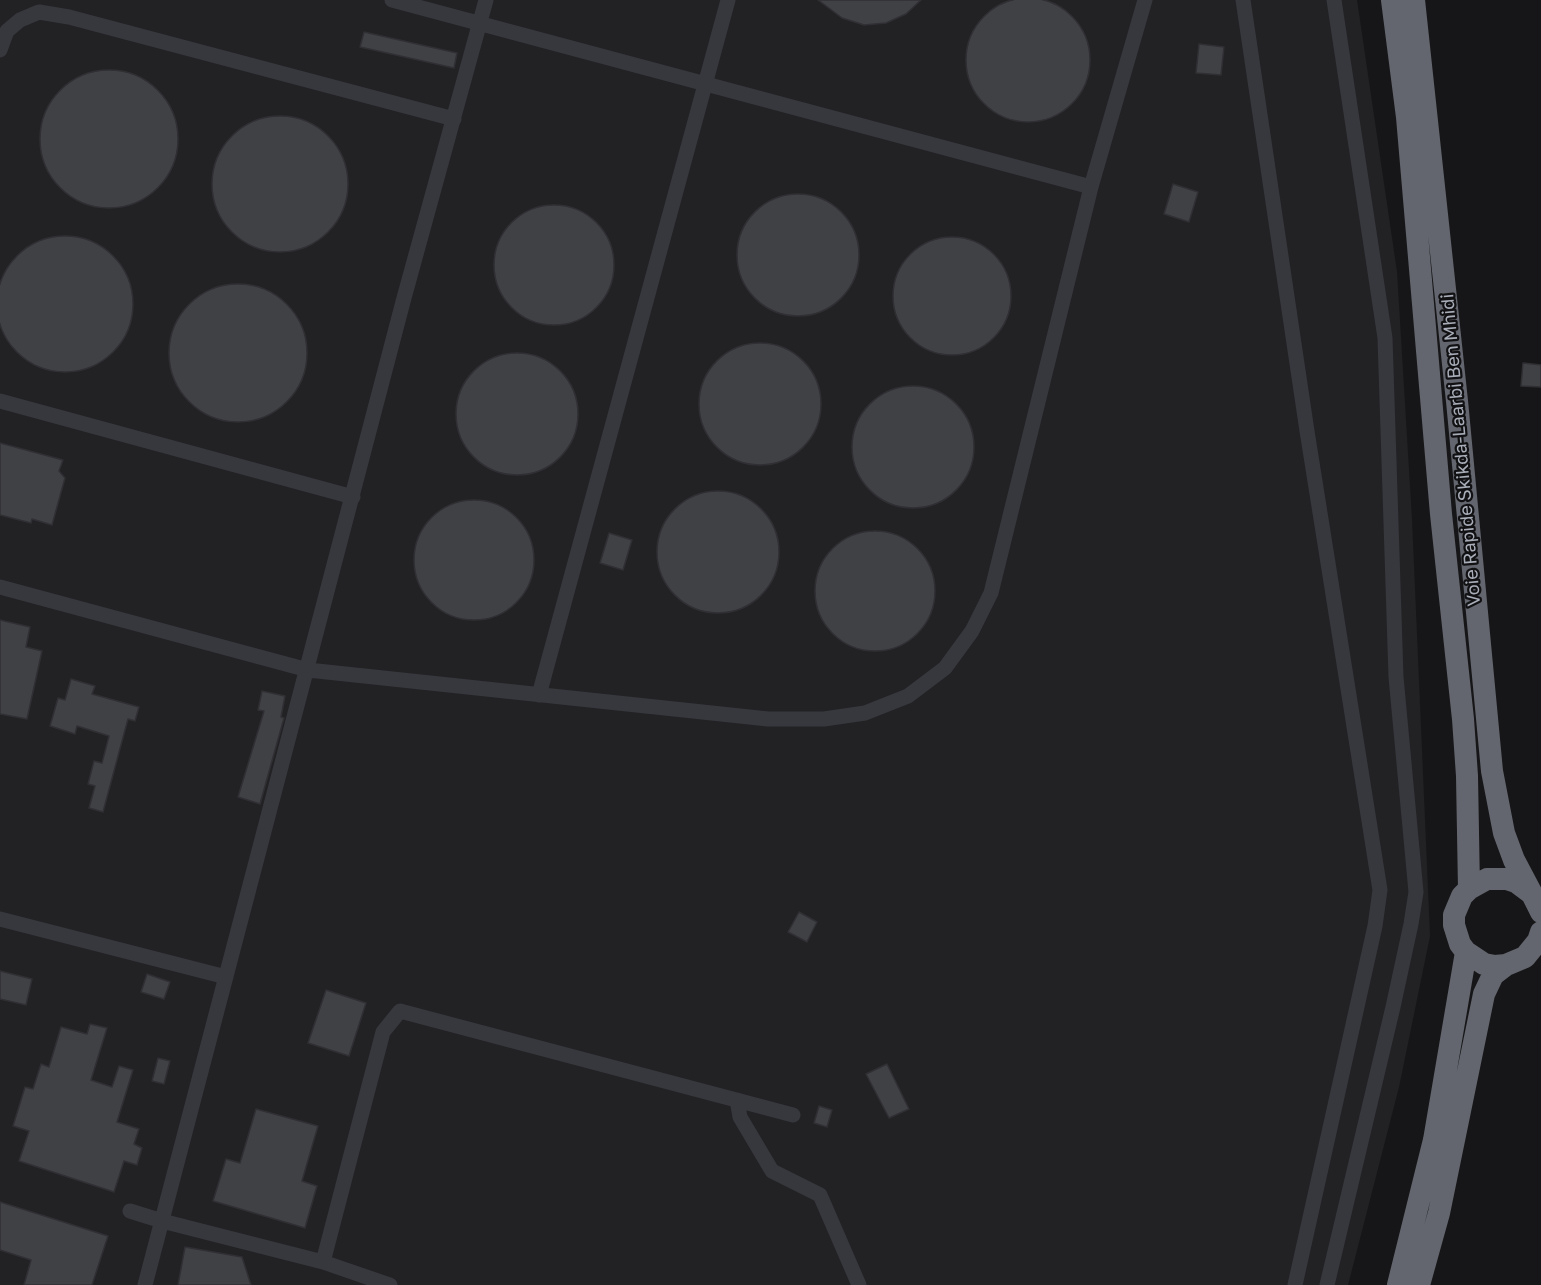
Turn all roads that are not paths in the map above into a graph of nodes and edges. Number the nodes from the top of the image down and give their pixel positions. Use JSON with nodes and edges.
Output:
{"nodes":[{"id":1,"x":392,"y":0,"type":"edge"},
{"id":2,"x":486,"y":0,"type":"edge"},
{"id":3,"x":728,"y":0,"type":"edge"},
{"id":4,"x":1145,"y":0,"type":"edge"},
{"id":5,"x":1243,"y":0,"type":"edge"},
{"id":6,"x":1334,"y":0,"type":"edge"},
{"id":7,"x":1392,"y":0,"type":"edge"},
{"id":8,"x":1414,"y":0,"type":"edge"},
{"id":9,"x":480,"y":24,"type":"junction"},
{"id":10,"x":0,"y":50,"type":"edge"},
{"id":11,"x":705,"y":84,"type":"junction"},
{"id":12,"x":454,"y":119,"type":"junction"},
{"id":13,"x":1091,"y":187,"type":"junction"},
{"id":14,"x":0,"y":400,"type":"edge"},
{"id":15,"x":352,"y":497,"type":"junction"},
{"id":16,"x":0,"y":587,"type":"edge"},
{"id":17,"x":308,"y":670,"type":"junction"},
{"id":18,"x":539,"y":694,"type":"junction"},
{"id":19,"x":1469,"y":889,"type":"junction"},
{"id":20,"x":1537,"y":903,"type":"edge"},
{"id":21,"x":0,"y":919,"type":"edge"},
{"id":22,"x":1541,"y":932,"type":"edge"},
{"id":23,"x":1466,"y":952,"type":"junction"},
{"id":24,"x":1506,"y":965,"type":"junction"},
{"id":25,"x":226,"y":977,"type":"junction"},
{"id":26,"x":737,"y":1100,"type":"junction"},
{"id":27,"x":793,"y":1115,"type":"dead end"},
{"id":28,"x":130,"y":1211,"type":"dead end"},
{"id":29,"x":162,"y":1221,"type":"junction"},
{"id":30,"x":323,"y":1262,"type":"junction"},
{"id":31,"x":145,"y":1285,"type":"edge"},
{"id":32,"x":390,"y":1285,"type":"edge"},
{"id":33,"x":859,"y":1285,"type":"edge"},
{"id":34,"x":1295,"y":1285,"type":"edge"},
{"id":35,"x":1327,"y":1285,"type":"edge"},
{"id":36,"x":1398,"y":1285,"type":"edge"},
{"id":37,"x":1419,"y":1285,"type":"edge"}],
"edges":[{"from":1,"to":9,"type":"lane"},
{"from":2,"to":9,"type":"lane"},
{"from":3,"to":11,"type":"lane"},
{"from":4,"to":13,"type":"lane"},
{"from":5,"to":34,"type":"lane"},
{"from":6,"to":35,"type":"lane"},
{"from":7,"to":19,"type":"highway","name":"Voie Rapide Skikda-Laarbi Ben Mhidi"},
{"from":8,"to":20,"type":"highway","name":"Voie Rapide Skikda-Laarbi Ben Mhidi"},
{"from":9,"to":11,"type":"lane"},
{"from":9,"to":12,"type":"lane"},
{"from":10,"to":12,"type":"lane"},
{"from":11,"to":13,"type":"lane"},
{"from":11,"to":18,"type":"lane"},
{"from":12,"to":15,"type":"lane"},
{"from":13,"to":18,"type":"lane"},
{"from":14,"to":15,"type":"lane"},
{"from":15,"to":17,"type":"lane"},
{"from":16,"to":17,"type":"lane"},
{"from":17,"to":18,"type":"lane"},
{"from":17,"to":25,"type":"lane"},
{"from":19,"to":20,"type":"highway"},
{"from":19,"to":23,"type":"highway"},
{"from":21,"to":25,"type":"lane"},
{"from":22,"to":24,"type":"highway"},
{"from":23,"to":24,"type":"highway"},
{"from":23,"to":36,"type":"highway"},
{"from":24,"to":37,"type":"highway"},
{"from":25,"to":29,"type":"lane"},
{"from":26,"to":27,"type":"lane"},
{"from":26,"to":30,"type":"lane"},
{"from":26,"to":33,"type":"lane"},
{"from":28,"to":29,"type":"lane"},
{"from":29,"to":30,"type":"lane"},
{"from":29,"to":31,"type":"lane"},
{"from":30,"to":32,"type":"lane"}]}
